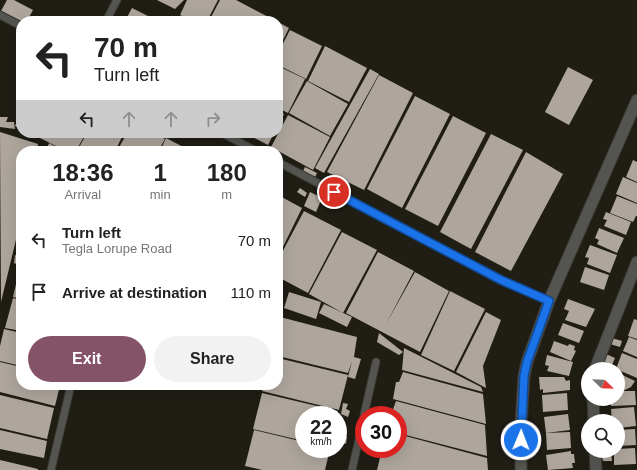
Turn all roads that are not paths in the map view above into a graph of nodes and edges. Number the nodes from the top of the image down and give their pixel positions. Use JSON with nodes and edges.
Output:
{"nodes":[{"id":1,"x":117,"y":0,"type":"edge"},
{"id":2,"x":0,"y":14,"type":"edge"},
{"id":3,"x":109,"y":16,"type":"edge"},
{"id":4,"x":16,"y":23,"type":"edge"},
{"id":5,"x":637,"y":100,"type":"edge"},
{"id":6,"x":231,"y":138,"type":"edge"},
{"id":7,"x":247,"y":146,"type":"edge"},
{"id":8,"x":283,"y":165,"type":"edge"},
{"id":9,"x":637,"y":262,"type":"edge"},
{"id":10,"x":549,"y":301,"type":"junction"},
{"id":11,"x":376,"y":362,"type":"dead end"},
{"id":12,"x":597,"y":362,"type":"edge"},
{"id":13,"x":70,"y":390,"type":"edge"},
{"id":14,"x":366,"y":406,"type":"edge"},
{"id":15,"x":355,"y":456,"type":"edge"},
{"id":16,"x":595,"y":458,"type":"edge"},
{"id":17,"x":51,"y":470,"type":"edge"},
{"id":18,"x":352,"y":470,"type":"edge"},
{"id":19,"x":521,"y":470,"type":"edge"},
{"id":20,"x":596,"y":470,"type":"edge"}],
"edges":[{"from":1,"to":3,"type":"lane"},
{"from":2,"to":4,"type":"lane"},
{"from":5,"to":10,"type":"street"},
{"from":6,"to":7,"type":"lane"},
{"from":8,"to":10,"type":"lane"},
{"from":9,"to":12,"type":"street"},
{"from":10,"to":19,"type":"street"},
{"from":11,"to":14,"type":"lane"},
{"from":13,"to":17,"type":"lane"},
{"from":15,"to":18,"type":"lane"},
{"from":16,"to":20,"type":"street"}]}
